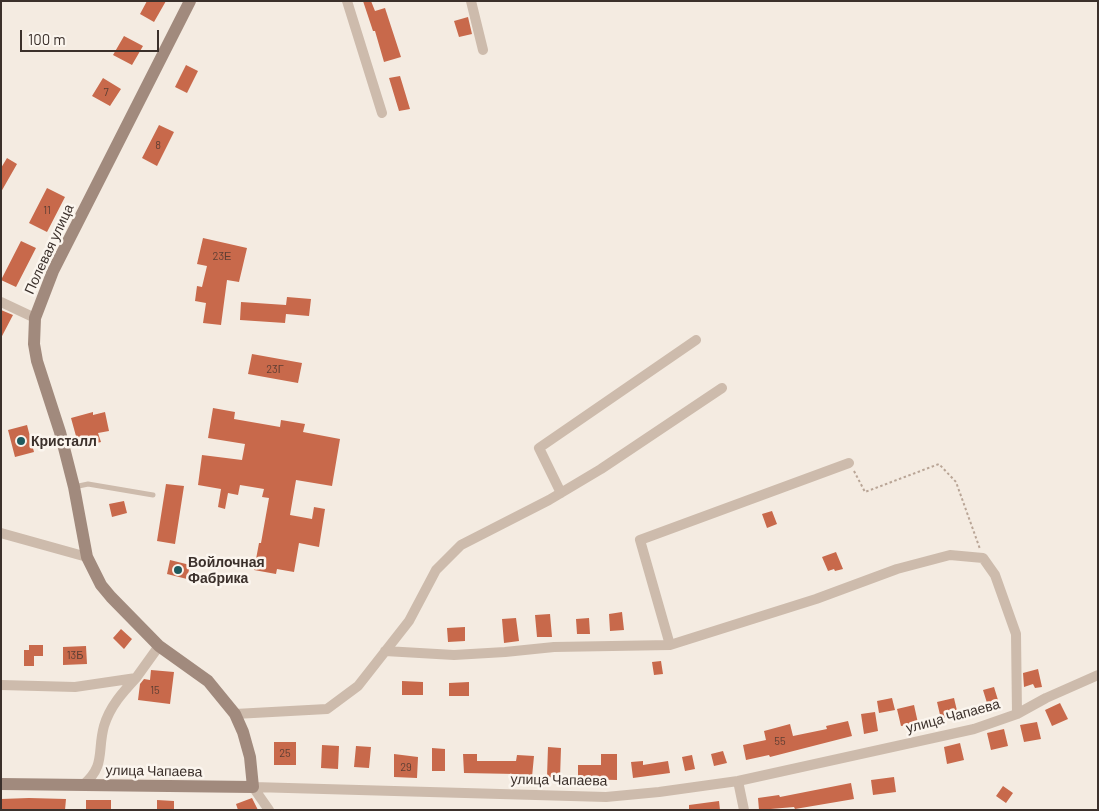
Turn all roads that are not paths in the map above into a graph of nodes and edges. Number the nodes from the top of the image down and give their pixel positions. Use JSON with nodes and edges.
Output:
{"nodes":[{"id":1,"x":190,"y":1,"type":"edge"},
{"id":2,"x":347,"y":1,"type":"edge"},
{"id":3,"x":472,"y":1,"type":"edge"},
{"id":4,"x":483,"y":50,"type":"dead end"},
{"id":5,"x":382,"y":113,"type":"dead end"},
{"id":6,"x":1,"y":302,"type":"edge"},
{"id":7,"x":35,"y":318,"type":"junction"},
{"id":8,"x":696,"y":340,"type":"dead end"},
{"id":9,"x":722,"y":388,"type":"dead end"},
{"id":10,"x":849,"y":463,"type":"road end"},
{"id":11,"x":74,"y":487,"type":"junction"},
{"id":12,"x":561,"y":493,"type":"junction"},
{"id":13,"x":153,"y":495,"type":"dead end"},
{"id":14,"x":1,"y":533,"type":"edge"},
{"id":15,"x":87,"y":557,"type":"junction"},
{"id":16,"x":670,"y":645,"type":"junction"},
{"id":17,"x":159,"y":646,"type":"junction"},
{"id":18,"x":385,"y":651,"type":"junction"},
{"id":19,"x":1098,"y":675,"type":"edge"},
{"id":20,"x":136,"y":678,"type":"junction"},
{"id":21,"x":1,"y":685,"type":"edge"},
{"id":22,"x":235,"y":714,"type":"junction"},
{"id":23,"x":1017,"y":714,"type":"junction"},
{"id":24,"x":738,"y":781,"type":"junction"},
{"id":25,"x":1,"y":784,"type":"edge"},
{"id":26,"x":83,"y":785,"type":"junction"},
{"id":27,"x":252,"y":787,"type":"junction"},
{"id":28,"x":269,"y":810,"type":"edge"},
{"id":29,"x":744,"y":810,"type":"edge"}],
"edges":[{"from":1,"to":7,"type":"street","name":"Полевая улица"},
{"from":2,"to":5,"type":"street"},
{"from":3,"to":4,"type":"street"},
{"from":6,"to":7,"type":"street"},
{"from":7,"to":11,"type":"street","name":"Полевая улица"},
{"from":8,"to":12,"type":"street"},
{"from":9,"to":12,"type":"street"},
{"from":10,"to":16,"type":"street"},
{"from":11,"to":13,"type":"lane"},
{"from":11,"to":15,"type":"street","name":"Полевая улица"},
{"from":12,"to":18,"type":"street"},
{"from":14,"to":15,"type":"street"},
{"from":15,"to":17,"type":"street","name":"Полевая улица"},
{"from":16,"to":18,"type":"street"},
{"from":16,"to":23,"type":"street"},
{"from":17,"to":20,"type":"street"},
{"from":17,"to":22,"type":"street","name":"Полевая улица"},
{"from":18,"to":22,"type":"street"},
{"from":19,"to":23,"type":"street","name":"улица Чапаева"},
{"from":20,"to":21,"type":"street"},
{"from":20,"to":26,"type":"street"},
{"from":22,"to":27,"type":"street","name":"Полевая улица"},
{"from":23,"to":24,"type":"street","name":"улица Чапаева"},
{"from":24,"to":27,"type":"street","name":"улица Чапаева"},
{"from":24,"to":29,"type":"street"},
{"from":25,"to":26,"type":"street","name":"улица Чапаева"},
{"from":26,"to":27,"type":"street","name":"улица Чапаева"},
{"from":27,"to":28,"type":"street"}]}
